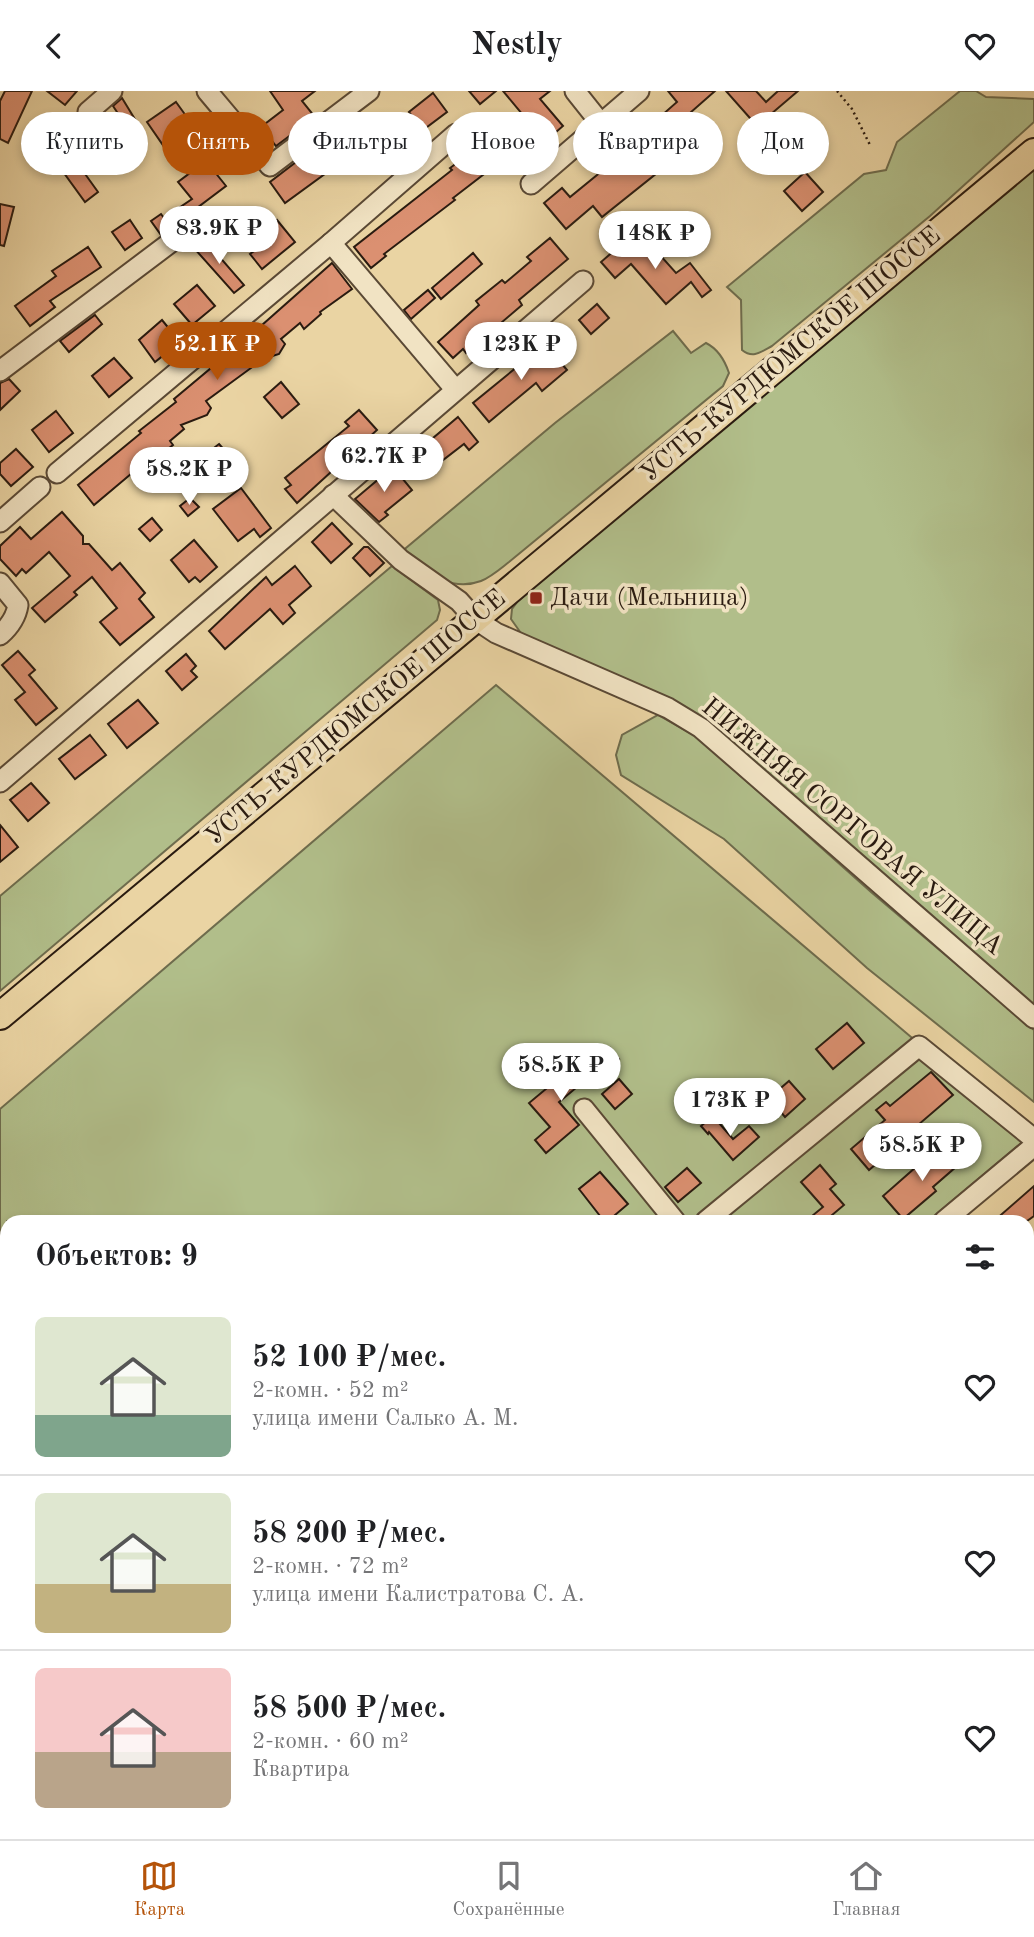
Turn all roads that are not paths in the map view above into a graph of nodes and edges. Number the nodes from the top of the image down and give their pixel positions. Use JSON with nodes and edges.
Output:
{"nodes":[{"id":1,"x":112,"y":91,"type":"edge"},
{"id":2,"x":207,"y":91,"type":"edge"},
{"id":3,"x":369,"y":91,"type":"edge"},
{"id":4,"x":575,"y":91,"type":"edge"},
{"id":5,"x":639,"y":91,"type":"edge"},
{"id":6,"x":88,"y":112,"type":"dead end"},
{"id":7,"x":592,"y":112,"type":"edge"},
{"id":8,"x":616,"y":112,"type":"edge"},
{"id":9,"x":446,"y":143,"type":"edge"},
{"id":10,"x":573,"y":149,"type":"edge"},
{"id":11,"x":1034,"y":152,"type":"edge"},
{"id":12,"x":531,"y":184,"type":"dead end"},
{"id":13,"x":191,"y":227,"type":"dead end"},
{"id":14,"x":331,"y":243,"type":"junction"},
{"id":15,"x":583,"y":281,"type":"dead end"},
{"id":16,"x":0,"y":371,"type":"edge"},
{"id":17,"x":455,"y":389,"type":"junction"},
{"id":18,"x":57,"y":473,"type":"dead end"},
{"id":19,"x":40,"y":487,"type":"dead end"},
{"id":20,"x":333,"y":495,"type":"junction"},
{"id":21,"x":0,"y":522,"type":"edge"},
{"id":22,"x":0,"y":583,"type":"edge"},
{"id":23,"x":475,"y":618,"type":"junction"},
{"id":24,"x":0,"y":635,"type":"edge"},
{"id":25,"x":0,"y":782,"type":"edge"},
{"id":26,"x":0,"y":1016,"type":"edge"},
{"id":27,"x":1034,"y":1018,"type":"edge"},
{"id":28,"x":584,"y":1109,"type":"dead end"},
{"id":29,"x":1034,"y":1139,"type":"edge"},
{"id":30,"x":1034,"y":1146,"type":"edge"},
{"id":31,"x":670,"y":1215,"type":"edge"},
{"id":32,"x":713,"y":1215,"type":"edge"},
{"id":33,"x":951,"y":1215,"type":"edge"}],
"edges":[{"from":1,"to":6,"type":"street"},
{"from":2,"to":3,"type":"street"},
{"from":4,"to":7,"type":"street"},
{"from":5,"to":8,"type":"street"},
{"from":9,"to":14,"type":"street"},
{"from":10,"to":12,"type":"street"},
{"from":11,"to":23,"type":"main road","name":"УСТЬ-КУРДЮМСКОЕ ШОССЕ"},
{"from":13,"to":16,"type":"street"},
{"from":14,"to":17,"type":"street"},
{"from":14,"to":18,"type":"street"},
{"from":15,"to":17,"type":"street"},
{"from":17,"to":20,"type":"street"},
{"from":19,"to":21,"type":"street"},
{"from":20,"to":23,"type":"street","name":"НИЖНЯЯ СОРГОВАЯ УЛИЦА"},
{"from":20,"to":25,"type":"street"},
{"from":22,"to":24,"type":"street"},
{"from":23,"to":26,"type":"main road","name":"УСТЬ-КУРДЮМСКОЕ ШОССЕ"},
{"from":23,"to":27,"type":"street","name":"НИЖНЯЯ СОРГОВАЯ УЛИЦА"},
{"from":28,"to":31,"type":"street"},
{"from":29,"to":32,"type":"street"},
{"from":30,"to":33,"type":"street"}]}
